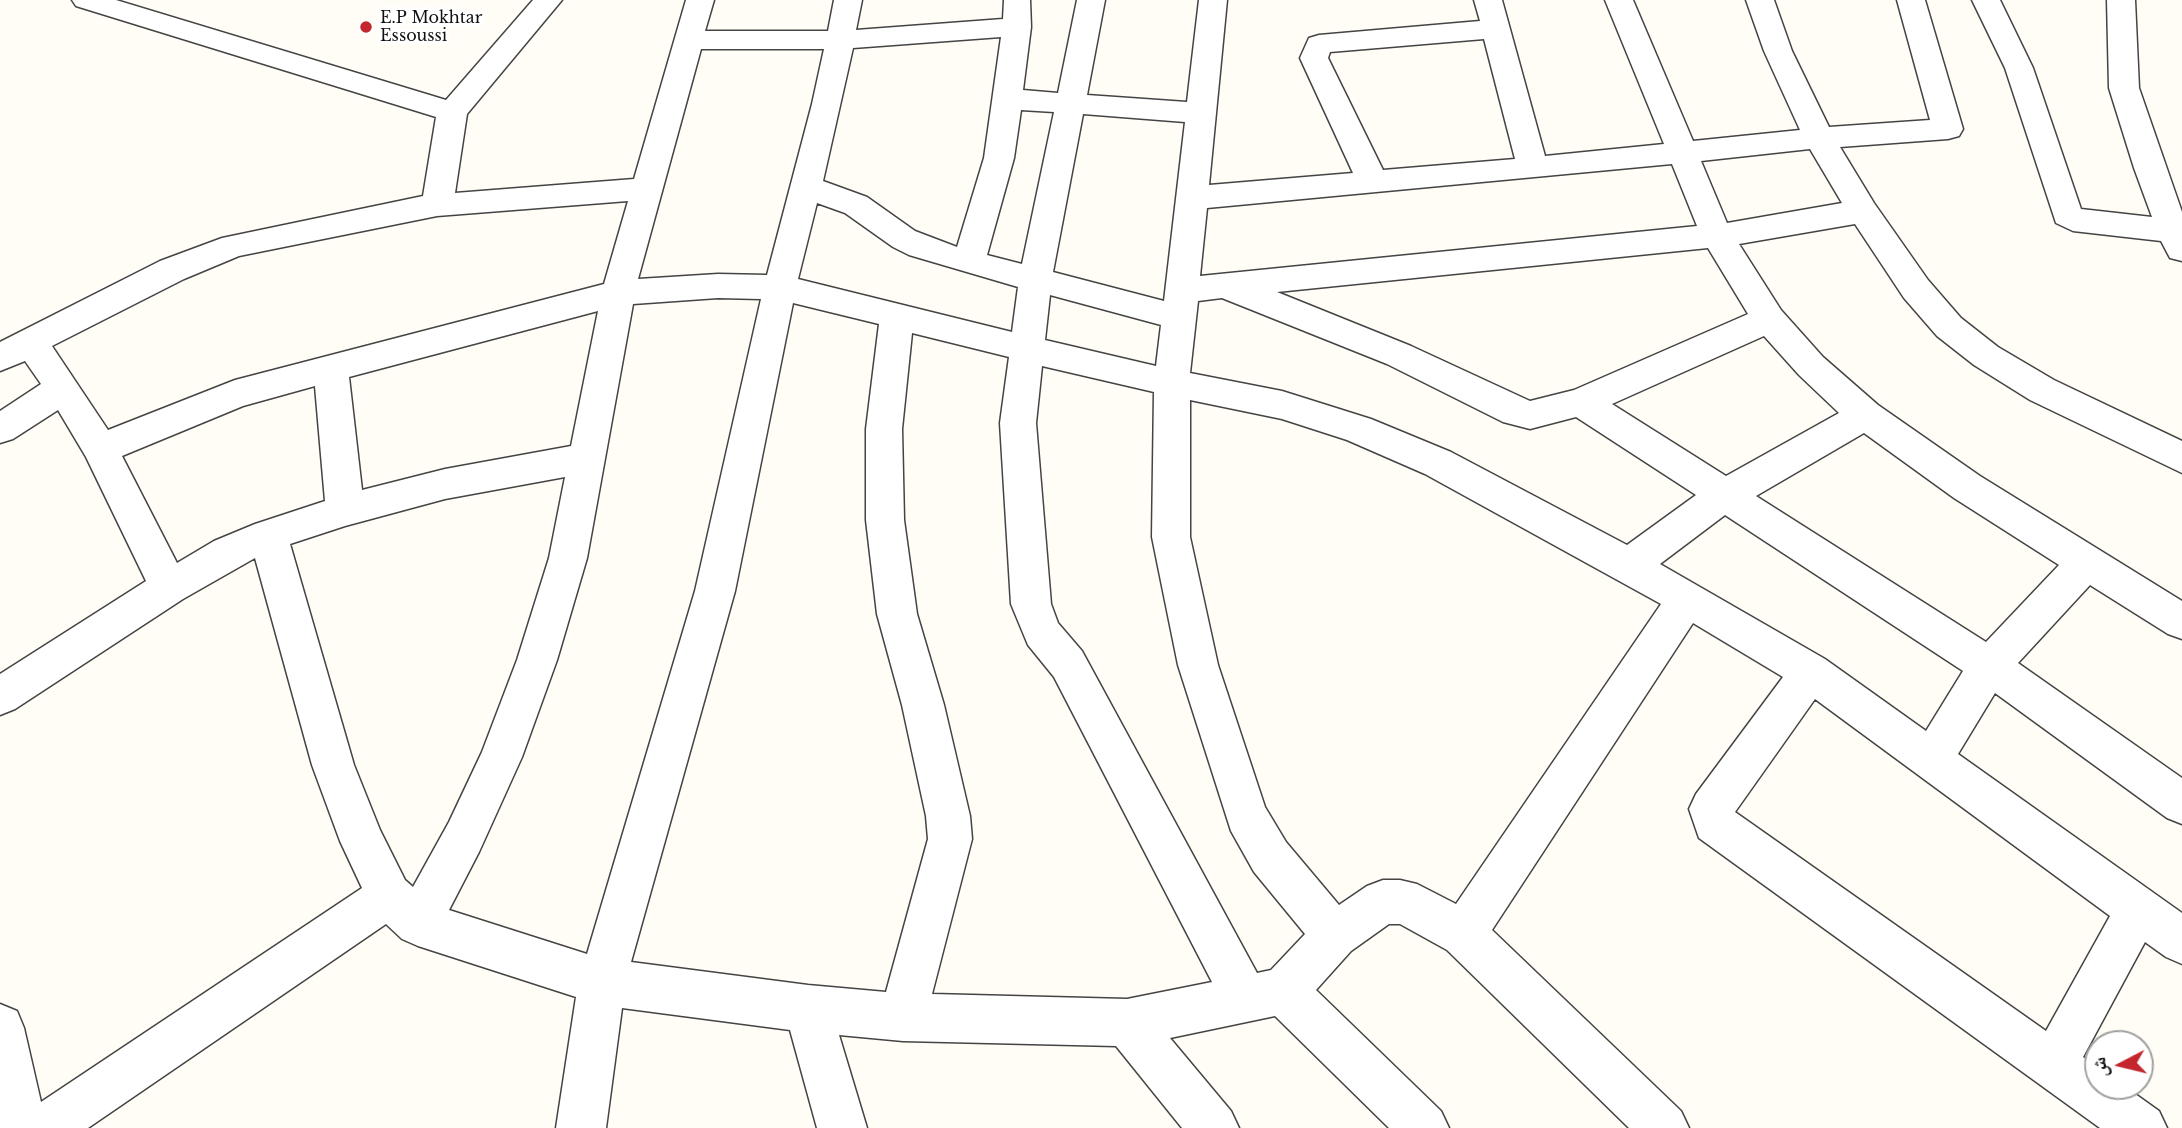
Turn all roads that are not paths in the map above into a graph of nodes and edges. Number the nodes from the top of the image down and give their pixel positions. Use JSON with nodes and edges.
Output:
{"nodes":[{"id":1,"x":86,"y":0,"type":"edge"},
{"id":2,"x":548,"y":0,"type":"edge"},
{"id":3,"x":700,"y":0,"type":"edge"},
{"id":4,"x":848,"y":0,"type":"edge"},
{"id":5,"x":1091,"y":0,"type":"edge"},
{"id":6,"x":1213,"y":0,"type":"edge"},
{"id":7,"x":1488,"y":0,"type":"edge"},
{"id":8,"x":1619,"y":0,"type":"edge"},
{"id":9,"x":1760,"y":0,"type":"edge"},
{"id":10,"x":1911,"y":0,"type":"edge"},
{"id":11,"x":1986,"y":0,"type":"edge"},
{"id":12,"x":2121,"y":0,"type":"edge"},
{"id":13,"x":1017,"y":13,"type":"edge"},
{"id":14,"x":1495,"y":29,"type":"junction"},
{"id":15,"x":687,"y":40,"type":"junction"},
{"id":16,"x":840,"y":40,"type":"junction"},
{"id":17,"x":1007,"y":99,"type":"junction"},
{"id":18,"x":1070,"y":103,"type":"junction"},
{"id":19,"x":452,"y":112,"type":"junction"},
{"id":20,"x":1200,"y":113,"type":"junction"},
{"id":21,"x":1819,"y":138,"type":"junction"},
{"id":22,"x":1682,"y":154,"type":"junction"},
{"id":23,"x":1533,"y":168,"type":"junction"},
{"id":24,"x":1373,"y":183,"type":"junction"},
{"id":25,"x":805,"y":187,"type":"junction"},
{"id":26,"x":646,"y":189,"type":"junction"},
{"id":27,"x":1191,"y":198,"type":"junction"},
{"id":28,"x":437,"y":205,"type":"junction"},
{"id":29,"x":1863,"y":211,"type":"junction"},
{"id":30,"x":1717,"y":236,"type":"junction"},
{"id":31,"x":2179,"y":243,"type":"edge"},
{"id":32,"x":969,"y":262,"type":"junction"},
{"id":33,"x":1035,"y":280,"type":"junction"},
{"id":34,"x":780,"y":287,"type":"junction"},
{"id":35,"x":1226,"y":287,"type":"junction"},
{"id":36,"x":618,"y":293,"type":"junction"},
{"id":37,"x":1179,"y":303,"type":"junction"},
{"id":38,"x":897,"y":316,"type":"junction"},
{"id":39,"x":1769,"y":319,"type":"junction"},
{"id":40,"x":1027,"y":349,"type":"junction"},
{"id":41,"x":15,"y":350,"type":"edge"},
{"id":42,"x":331,"y":368,"type":"junction"},
{"id":43,"x":1172,"y":383,"type":"junction"},
{"id":44,"x":63,"y":388,"type":"junction"},
{"id":45,"x":1581,"y":402,"type":"junction"},
{"id":46,"x":1866,"y":415,"type":"junction"},
{"id":47,"x":0,"y":429,"type":"edge"},
{"id":48,"x":100,"y":449,"type":"junction"},
{"id":49,"x":587,"y":458,"type":"junction"},
{"id":50,"x":2182,"y":458,"type":"edge"},
{"id":51,"x":1723,"y":496,"type":"junction"},
{"id":52,"x":345,"y":510,"type":"junction"},
{"id":53,"x":268,"y":535,"type":"junction"},
{"id":54,"x":2086,"y":563,"type":"junction"},
{"id":55,"x":1629,"y":565,"type":"junction"},
{"id":56,"x":169,"y":587,"type":"junction"},
{"id":57,"x":1687,"y":599,"type":"junction"},
{"id":58,"x":2180,"y":615,"type":"edge"},
{"id":59,"x":1989,"y":666,"type":"junction"},
{"id":60,"x":1811,"y":672,"type":"junction"},
{"id":61,"x":0,"y":696,"type":"edge"},
{"id":62,"x":1931,"y":758,"type":"junction"},
{"id":63,"x":2182,"y":803,"type":"edge"},
{"id":64,"x":2139,"y":908,"type":"junction"},
{"id":65,"x":404,"y":909,"type":"junction"},
{"id":66,"x":1463,"y":934,"type":"junction"},
{"id":67,"x":1335,"y":935,"type":"junction"},
{"id":68,"x":2182,"y":940,"type":"edge"},
{"id":69,"x":602,"y":982,"type":"junction"},
{"id":70,"x":1265,"y":995,"type":"junction"},
{"id":71,"x":808,"y":1009,"type":"junction"},
{"id":72,"x":903,"y":1017,"type":"junction"},
{"id":73,"x":1127,"y":1023,"type":"junction"},
{"id":74,"x":0,"y":1028,"type":"edge"},
{"id":75,"x":2054,"y":1063,"type":"junction"},
{"id":76,"x":22,"y":1128,"type":"edge"},
{"id":77,"x":46,"y":1128,"type":"edge"},
{"id":78,"x":581,"y":1128,"type":"edge"},
{"id":79,"x":842,"y":1128,"type":"edge"},
{"id":80,"x":1214,"y":1128,"type":"edge"},
{"id":81,"x":1424,"y":1128,"type":"edge"},
{"id":82,"x":1664,"y":1128,"type":"edge"},
{"id":83,"x":2142,"y":1128,"type":"edge"}],
"edges":[{"from":1,"to":19,"type":"street"},
{"from":2,"to":19,"type":"street"},
{"from":3,"to":15,"type":"street"},
{"from":4,"to":16,"type":"street"},
{"from":5,"to":18,"type":"street"},
{"from":6,"to":20,"type":"street"},
{"from":7,"to":14,"type":"street"},
{"from":8,"to":22,"type":"street"},
{"from":9,"to":21,"type":"street"},
{"from":10,"to":21,"type":"street"},
{"from":11,"to":31,"type":"street"},
{"from":12,"to":31,"type":"street"},
{"from":13,"to":16,"type":"street"},
{"from":13,"to":17,"type":"street"},
{"from":14,"to":23,"type":"street"},
{"from":14,"to":24,"type":"street"},
{"from":15,"to":16,"type":"street"},
{"from":15,"to":26,"type":"street"},
{"from":16,"to":25,"type":"street"},
{"from":17,"to":18,"type":"street"},
{"from":17,"to":32,"type":"street"},
{"from":18,"to":20,"type":"street"},
{"from":18,"to":33,"type":"street"},
{"from":19,"to":28,"type":"street"},
{"from":20,"to":27,"type":"street"},
{"from":21,"to":22,"type":"street"},
{"from":21,"to":29,"type":"street"},
{"from":22,"to":23,"type":"street"},
{"from":22,"to":30,"type":"street"},
{"from":23,"to":24,"type":"street"},
{"from":24,"to":27,"type":"street"},
{"from":25,"to":32,"type":"street"},
{"from":25,"to":34,"type":"street"},
{"from":26,"to":28,"type":"street"},
{"from":26,"to":36,"type":"street"},
{"from":27,"to":37,"type":"street"},
{"from":28,"to":41,"type":"street"},
{"from":29,"to":30,"type":"street"},
{"from":29,"to":50,"type":"street"},
{"from":30,"to":35,"type":"street"},
{"from":30,"to":39,"type":"street"},
{"from":32,"to":33,"type":"street"},
{"from":33,"to":37,"type":"street"},
{"from":33,"to":40,"type":"street"},
{"from":34,"to":36,"type":"street"},
{"from":34,"to":38,"type":"street"},
{"from":34,"to":69,"type":"street"},
{"from":35,"to":37,"type":"street"},
{"from":35,"to":45,"type":"street"},
{"from":36,"to":42,"type":"street"},
{"from":36,"to":49,"type":"street"},
{"from":37,"to":43,"type":"street"},
{"from":38,"to":40,"type":"street"},
{"from":38,"to":72,"type":"street"},
{"from":39,"to":45,"type":"street"},
{"from":39,"to":46,"type":"street"},
{"from":40,"to":43,"type":"street"},
{"from":40,"to":70,"type":"street"},
{"from":41,"to":44,"type":"street"},
{"from":42,"to":48,"type":"street"},
{"from":42,"to":52,"type":"street"},
{"from":43,"to":55,"type":"street"},
{"from":43,"to":67,"type":"street"},
{"from":44,"to":47,"type":"street"},
{"from":44,"to":48,"type":"street"},
{"from":45,"to":51,"type":"street"},
{"from":46,"to":51,"type":"street"},
{"from":46,"to":54,"type":"street"},
{"from":48,"to":56,"type":"street"},
{"from":49,"to":52,"type":"street"},
{"from":49,"to":65,"type":"street"},
{"from":51,"to":55,"type":"street"},
{"from":51,"to":59,"type":"street"},
{"from":52,"to":53,"type":"street"},
{"from":53,"to":56,"type":"street"},
{"from":53,"to":65,"type":"street"},
{"from":54,"to":58,"type":"street"},
{"from":54,"to":59,"type":"street"},
{"from":55,"to":57,"type":"street"},
{"from":56,"to":61,"type":"street"},
{"from":57,"to":60,"type":"street"},
{"from":57,"to":66,"type":"street"},
{"from":59,"to":62,"type":"street"},
{"from":59,"to":63,"type":"street"},
{"from":60,"to":62,"type":"street"},
{"from":60,"to":75,"type":"street"},
{"from":62,"to":64,"type":"street"},
{"from":64,"to":68,"type":"street"},
{"from":64,"to":75,"type":"street"},
{"from":65,"to":69,"type":"street"},
{"from":65,"to":77,"type":"street"},
{"from":66,"to":67,"type":"street"},
{"from":66,"to":82,"type":"street"},
{"from":67,"to":70,"type":"street"},
{"from":69,"to":71,"type":"street"},
{"from":69,"to":78,"type":"street"},
{"from":70,"to":73,"type":"street"},
{"from":70,"to":81,"type":"street"},
{"from":71,"to":72,"type":"street"},
{"from":71,"to":79,"type":"street"},
{"from":72,"to":73,"type":"street"},
{"from":73,"to":80,"type":"street"},
{"from":74,"to":76,"type":"street"},
{"from":75,"to":83,"type":"street"}]}
